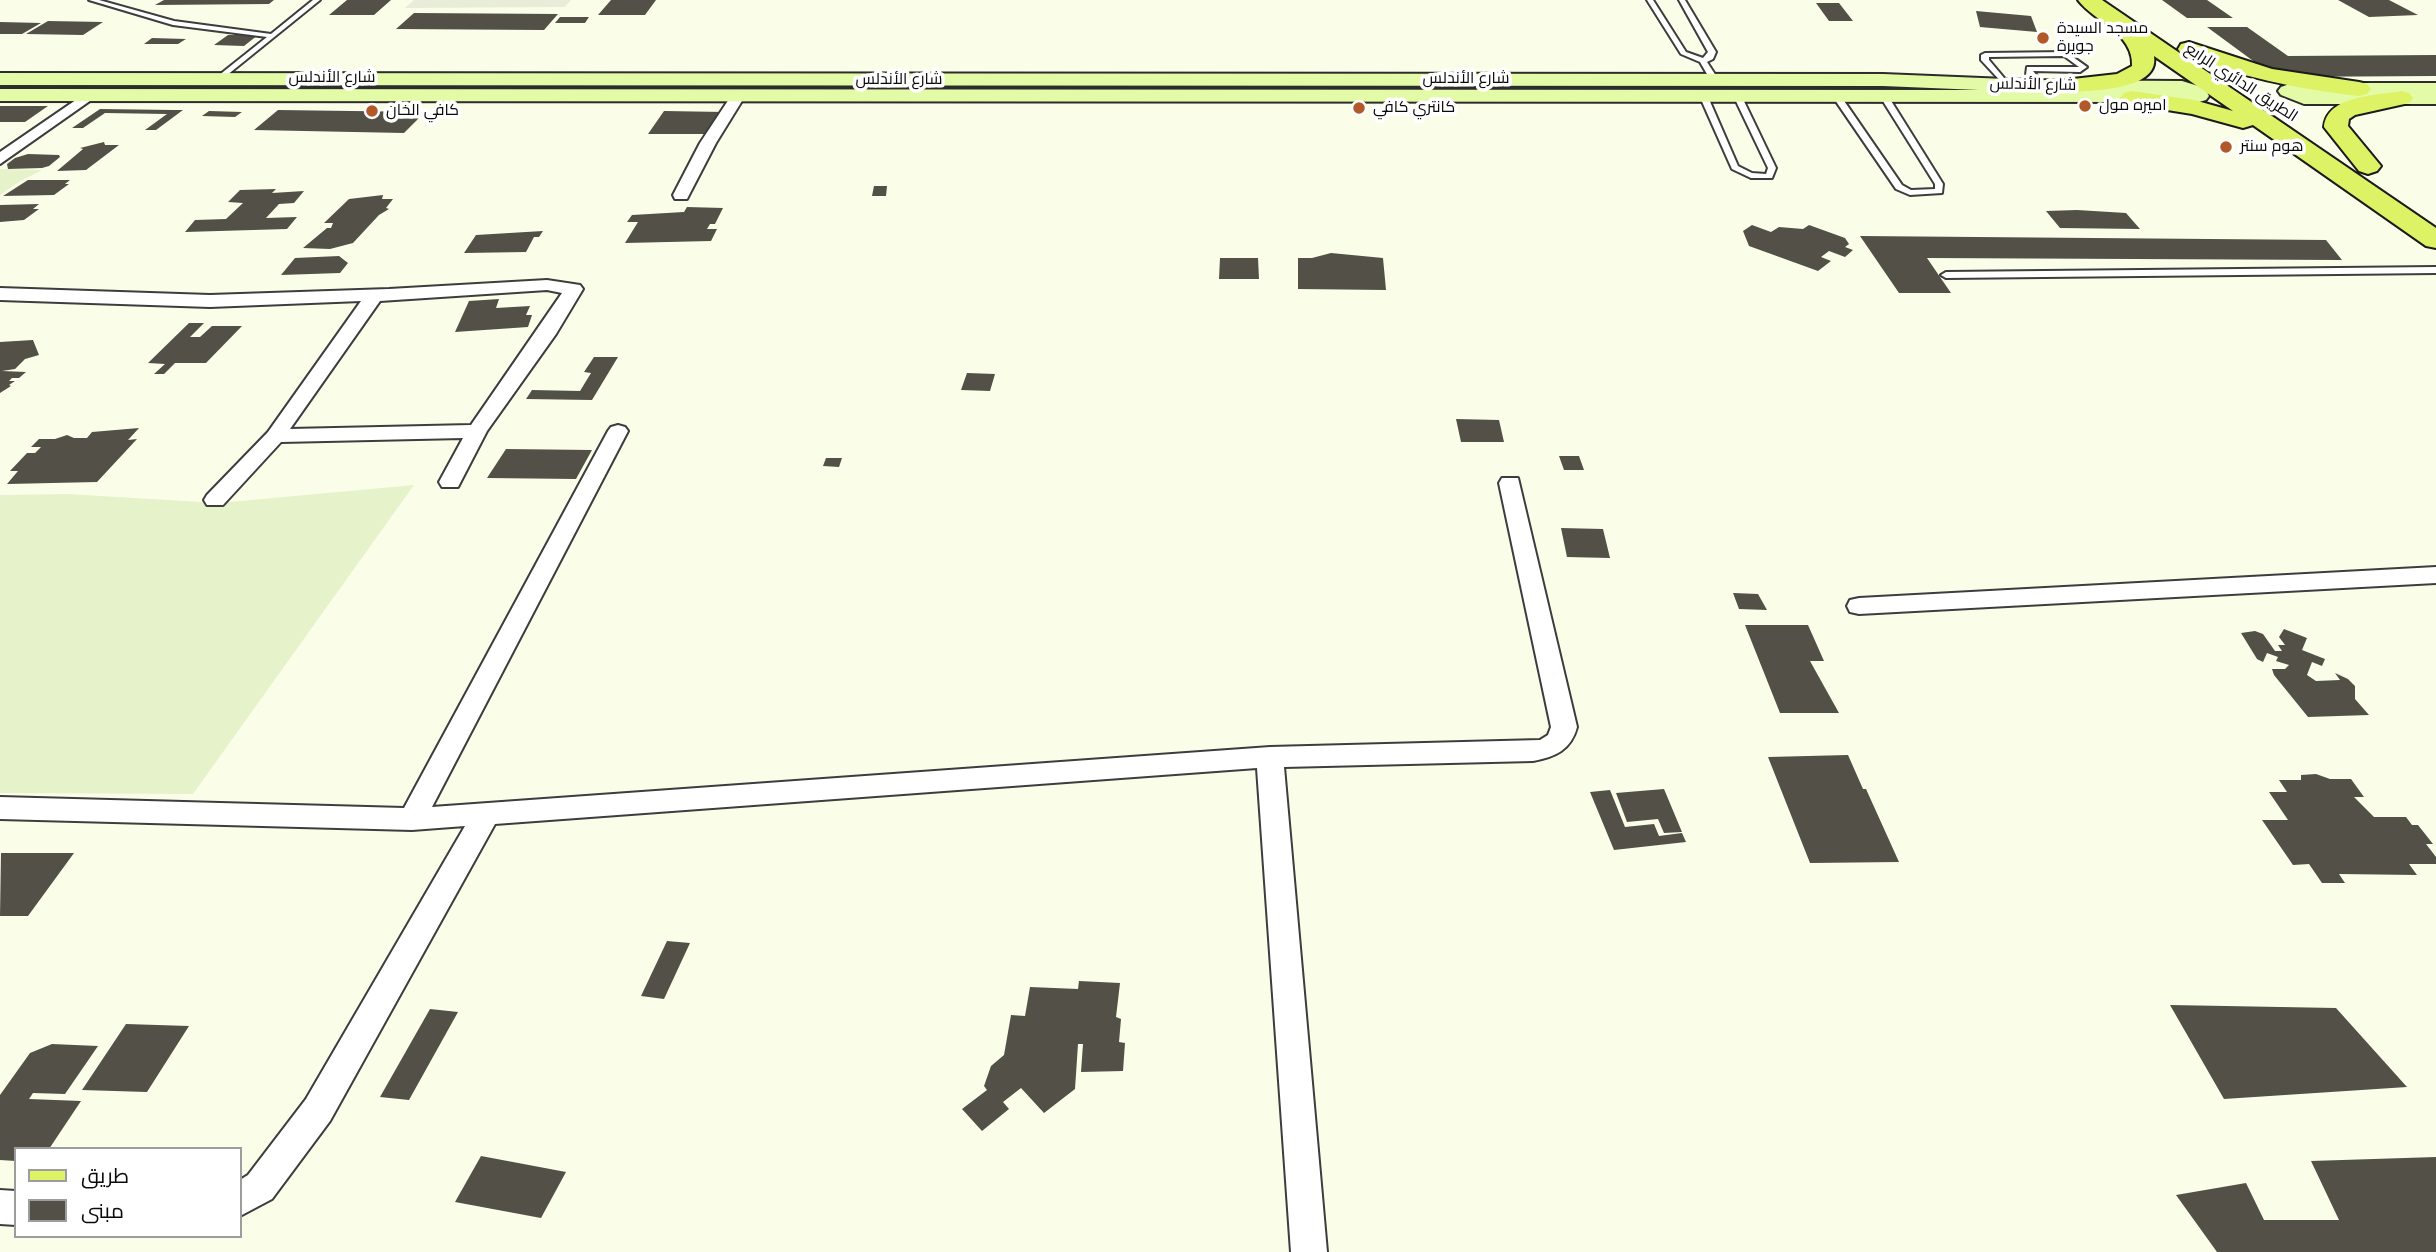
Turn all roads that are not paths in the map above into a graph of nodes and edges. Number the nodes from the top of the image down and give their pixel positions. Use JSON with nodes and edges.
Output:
{"nodes":[{"id":1,"x":92,"y":0,"type":"edge"},
{"id":2,"x":317,"y":0,"type":"edge"},
{"id":3,"x":1650,"y":0,"type":"edge"},
{"id":4,"x":1682,"y":0,"type":"edge"},
{"id":5,"x":2088,"y":0,"type":"edge"},
{"id":6,"x":2114,"y":8,"type":"edge"},
{"id":7,"x":272,"y":36,"type":"junction"},
{"id":8,"x":2189,"y":49,"type":"junction"},
{"id":9,"x":1703,"y":61,"type":"junction"},
{"id":10,"x":221,"y":78,"type":"junction"},
{"id":11,"x":0,"y":79,"type":"edge"},
{"id":12,"x":2006,"y":85,"type":"junction"},
{"id":13,"x":2052,"y":86,"type":"junction"},
{"id":14,"x":1709,"y":88,"type":"junction"},
{"id":15,"x":2359,"y":89,"type":"junction"},
{"id":16,"x":2436,"y":89,"type":"edge"},
{"id":17,"x":89,"y":94,"type":"junction"},
{"id":18,"x":0,"y":95,"type":"edge"},
{"id":19,"x":738,"y":96,"type":"junction"},
{"id":20,"x":1731,"y":97,"type":"junction"},
{"id":21,"x":1837,"y":97,"type":"junction"},
{"id":22,"x":1885,"y":97,"type":"junction"},
{"id":23,"x":2401,"y":97,"type":"junction"},
{"id":24,"x":2132,"y":98,"type":"junction"},
{"id":25,"x":2436,"y":98,"type":"edge"},
{"id":26,"x":2284,"y":136,"type":"junction"},
{"id":27,"x":0,"y":159,"type":"edge"},
{"id":28,"x":2368,"y":166,"type":"junction"},
{"id":29,"x":681,"y":195,"type":"dead end"},
{"id":30,"x":2436,"y":212,"type":"edge"},
{"id":31,"x":2436,"y":240,"type":"edge"},
{"id":32,"x":2436,"y":270,"type":"edge"},
{"id":33,"x":1946,"y":275,"type":"dead end"},
{"id":34,"x":0,"y":294,"type":"edge"},
{"id":35,"x":375,"y":295,"type":"junction"},
{"id":36,"x":477,"y":431,"type":"junction"},
{"id":37,"x":618,"y":431,"type":"dead end"},
{"id":38,"x":275,"y":436,"type":"junction"},
{"id":39,"x":450,"y":482,"type":"dead end"},
{"id":40,"x":1510,"y":483,"type":"dead end"},
{"id":41,"x":215,"y":500,"type":"dead end"},
{"id":42,"x":2436,"y":575,"type":"edge"},
{"id":43,"x":1858,"y":606,"type":"dead end"},
{"id":44,"x":1270,"y":757,"type":"junction"},
{"id":45,"x":0,"y":808,"type":"edge"},
{"id":46,"x":487,"y":813,"type":"junction"},
{"id":47,"x":412,"y":819,"type":"junction"},
{"id":48,"x":242,"y":1198,"type":"edge"},
{"id":49,"x":1308,"y":1252,"type":"edge"}],
"edges":[{"from":1,"to":7,"type":"lane"},
{"from":2,"to":7,"type":"lane"},
{"from":3,"to":9,"type":"lane"},
{"from":4,"to":9,"type":"lane"},
{"from":5,"to":6,"type":"main road","name":"الطريق الدائري الرابع"},
{"from":6,"to":8,"type":"main road","name":"الطريق الدائري الرابع"},
{"from":6,"to":13,"type":"main road"},
{"from":6,"to":26,"type":"main road","name":"الطريق الدائري الرابع"},
{"from":7,"to":10,"type":"lane"},
{"from":8,"to":15,"type":"main road"},
{"from":8,"to":28,"type":"main road","name":"الطريق الدائري الرابع"},
{"from":9,"to":14,"type":"lane"},
{"from":10,"to":11,"type":"main road","name":"شارع الأندلس"},
{"from":10,"to":14,"type":"main road","name":"شارع الأندلس"},
{"from":12,"to":13,"type":"main road","name":"شارع الأندلس"},
{"from":12,"to":13,"type":"lane"},
{"from":12,"to":14,"type":"main road","name":"شارع الأندلس"},
{"from":13,"to":24,"type":"main road","name":"شارع الأندلس"},
{"from":14,"to":19,"type":"main road","name":"شارع الأندلس"},
{"from":14,"to":20,"type":"main road","name":"شارع الأندلس"},
{"from":14,"to":20,"type":"lane"},
{"from":15,"to":16,"type":"main road"},
{"from":15,"to":23,"type":"main road"},
{"from":17,"to":18,"type":"main road","name":"شارع الأندلس"},
{"from":17,"to":19,"type":"main road","name":"شارع الأندلس"},
{"from":17,"to":27,"type":"street"},
{"from":19,"to":29,"type":"street"},
{"from":20,"to":21,"type":"main road","name":"شارع الأندلس"},
{"from":21,"to":22,"type":"main road","name":"شارع الأندلس"},
{"from":21,"to":22,"type":"lane"},
{"from":22,"to":24,"type":"main road","name":"شارع الأندلس"},
{"from":23,"to":25,"type":"main road"},
{"from":23,"to":28,"type":"main road"},
{"from":24,"to":26,"type":"main road"},
{"from":26,"to":31,"type":"main road","name":"الطريق الدائري الرابع"},
{"from":28,"to":30,"type":"main road","name":"الطريق الدائري الرابع"},
{"from":32,"to":33,"type":"lane"},
{"from":34,"to":35,"type":"street"},
{"from":35,"to":36,"type":"street"},
{"from":35,"to":38,"type":"street"},
{"from":36,"to":38,"type":"street"},
{"from":36,"to":39,"type":"street"},
{"from":37,"to":47,"type":"street"},
{"from":38,"to":41,"type":"street"},
{"from":40,"to":44,"type":"street"},
{"from":42,"to":43,"type":"street"},
{"from":44,"to":46,"type":"street"},
{"from":44,"to":49,"type":"street"},
{"from":45,"to":47,"type":"street"},
{"from":46,"to":47,"type":"street"},
{"from":46,"to":48,"type":"street"}]}
